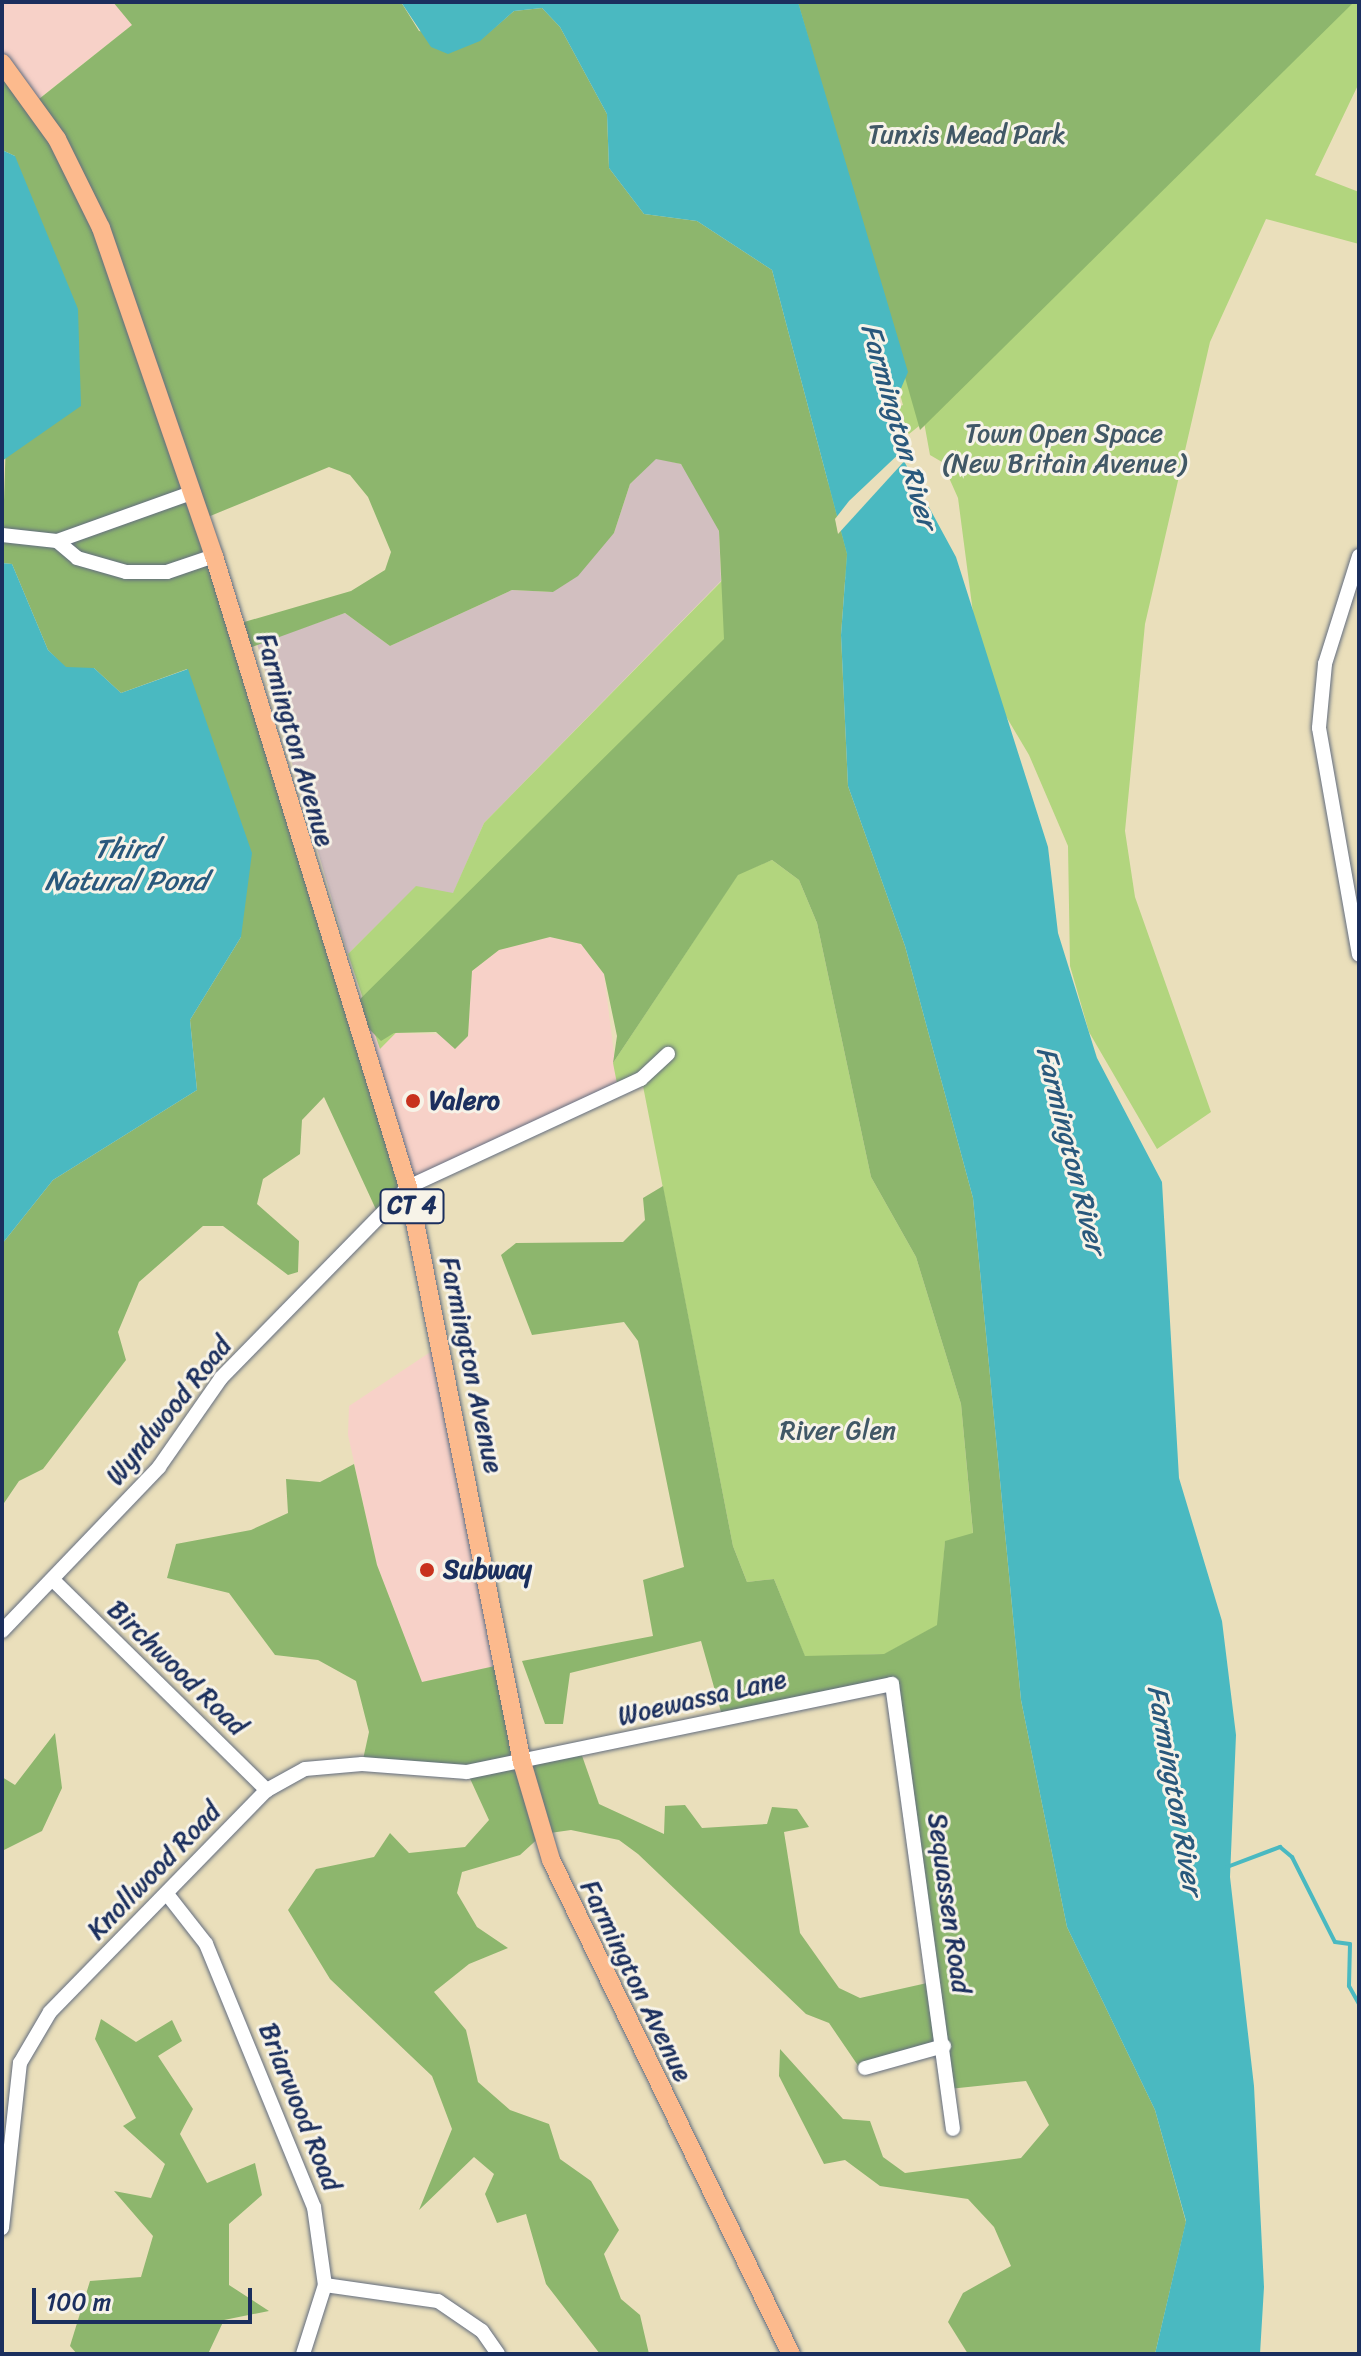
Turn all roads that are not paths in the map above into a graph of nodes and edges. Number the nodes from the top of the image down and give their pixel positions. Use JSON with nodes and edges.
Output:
{"nodes":[{"id":1,"x":2,"y":63,"type":"edge"},
{"id":2,"x":194,"y":492,"type":"junction"},
{"id":3,"x":2,"y":535,"type":"edge"},
{"id":4,"x":57,"y":541,"type":"junction"},
{"id":5,"x":214,"y":556,"type":"junction"},
{"id":6,"x":1359,"y":556,"type":"edge"},
{"id":7,"x":1359,"y":955,"type":"edge"},
{"id":8,"x":668,"y":1054,"type":"dead end"},
{"id":9,"x":408,"y":1187,"type":"junction"},
{"id":10,"x":53,"y":1580,"type":"junction"},
{"id":11,"x":2,"y":1631,"type":"edge"},
{"id":12,"x":892,"y":1684,"type":"joint"},
{"id":13,"x":522,"y":1762,"type":"junction"},
{"id":14,"x":267,"y":1790,"type":"junction"},
{"id":15,"x":167,"y":1894,"type":"junction"},
{"id":16,"x":944,"y":2046,"type":"junction"},
{"id":17,"x":865,"y":2068,"type":"dead end"},
{"id":18,"x":953,"y":2129,"type":"dead end"},
{"id":19,"x":2,"y":2228,"type":"edge"},
{"id":20,"x":325,"y":2285,"type":"junction"},
{"id":21,"x":303,"y":2354,"type":"edge"},
{"id":22,"x":498,"y":2354,"type":"edge"},
{"id":23,"x":791,"y":2354,"type":"edge"}],
"edges":[{"from":1,"to":2,"type":"main road","name":"Farmington Avenue","number":"CT 4"},
{"from":2,"to":4,"type":"street"},
{"from":2,"to":5,"type":"main road","name":"Farmington Avenue","number":"CT 4"},
{"from":3,"to":4,"type":"street"},
{"from":4,"to":5,"type":"street"},
{"from":5,"to":9,"type":"main road","name":"Farmington Avenue","number":"CT 4"},
{"from":6,"to":7,"type":"street"},
{"from":8,"to":9,"type":"street"},
{"from":9,"to":10,"type":"street","name":"Wyndwood Road"},
{"from":9,"to":13,"type":"main road","name":"Farmington Avenue","number":"CT 4"},
{"from":10,"to":11,"type":"street","name":"Wyndwood Road"},
{"from":10,"to":14,"type":"street","name":"Birchwood Road"},
{"from":12,"to":13,"type":"street","name":"Woewassa Lane"},
{"from":12,"to":16,"type":"street","name":"Sequassen Road"},
{"from":13,"to":14,"type":"street","name":"Knollwood Road"},
{"from":13,"to":23,"type":"main road","name":"Farmington Avenue","number":"CT 4"},
{"from":14,"to":15,"type":"street","name":"Knollwood Road"},
{"from":15,"to":19,"type":"street","name":"Knollwood Road"},
{"from":15,"to":20,"type":"street","name":"Briarwood Road"},
{"from":16,"to":17,"type":"street"},
{"from":16,"to":18,"type":"street","name":"Sequassen Road"},
{"from":20,"to":21,"type":"street","name":"Briarwood Road"},
{"from":20,"to":22,"type":"street"}]}
